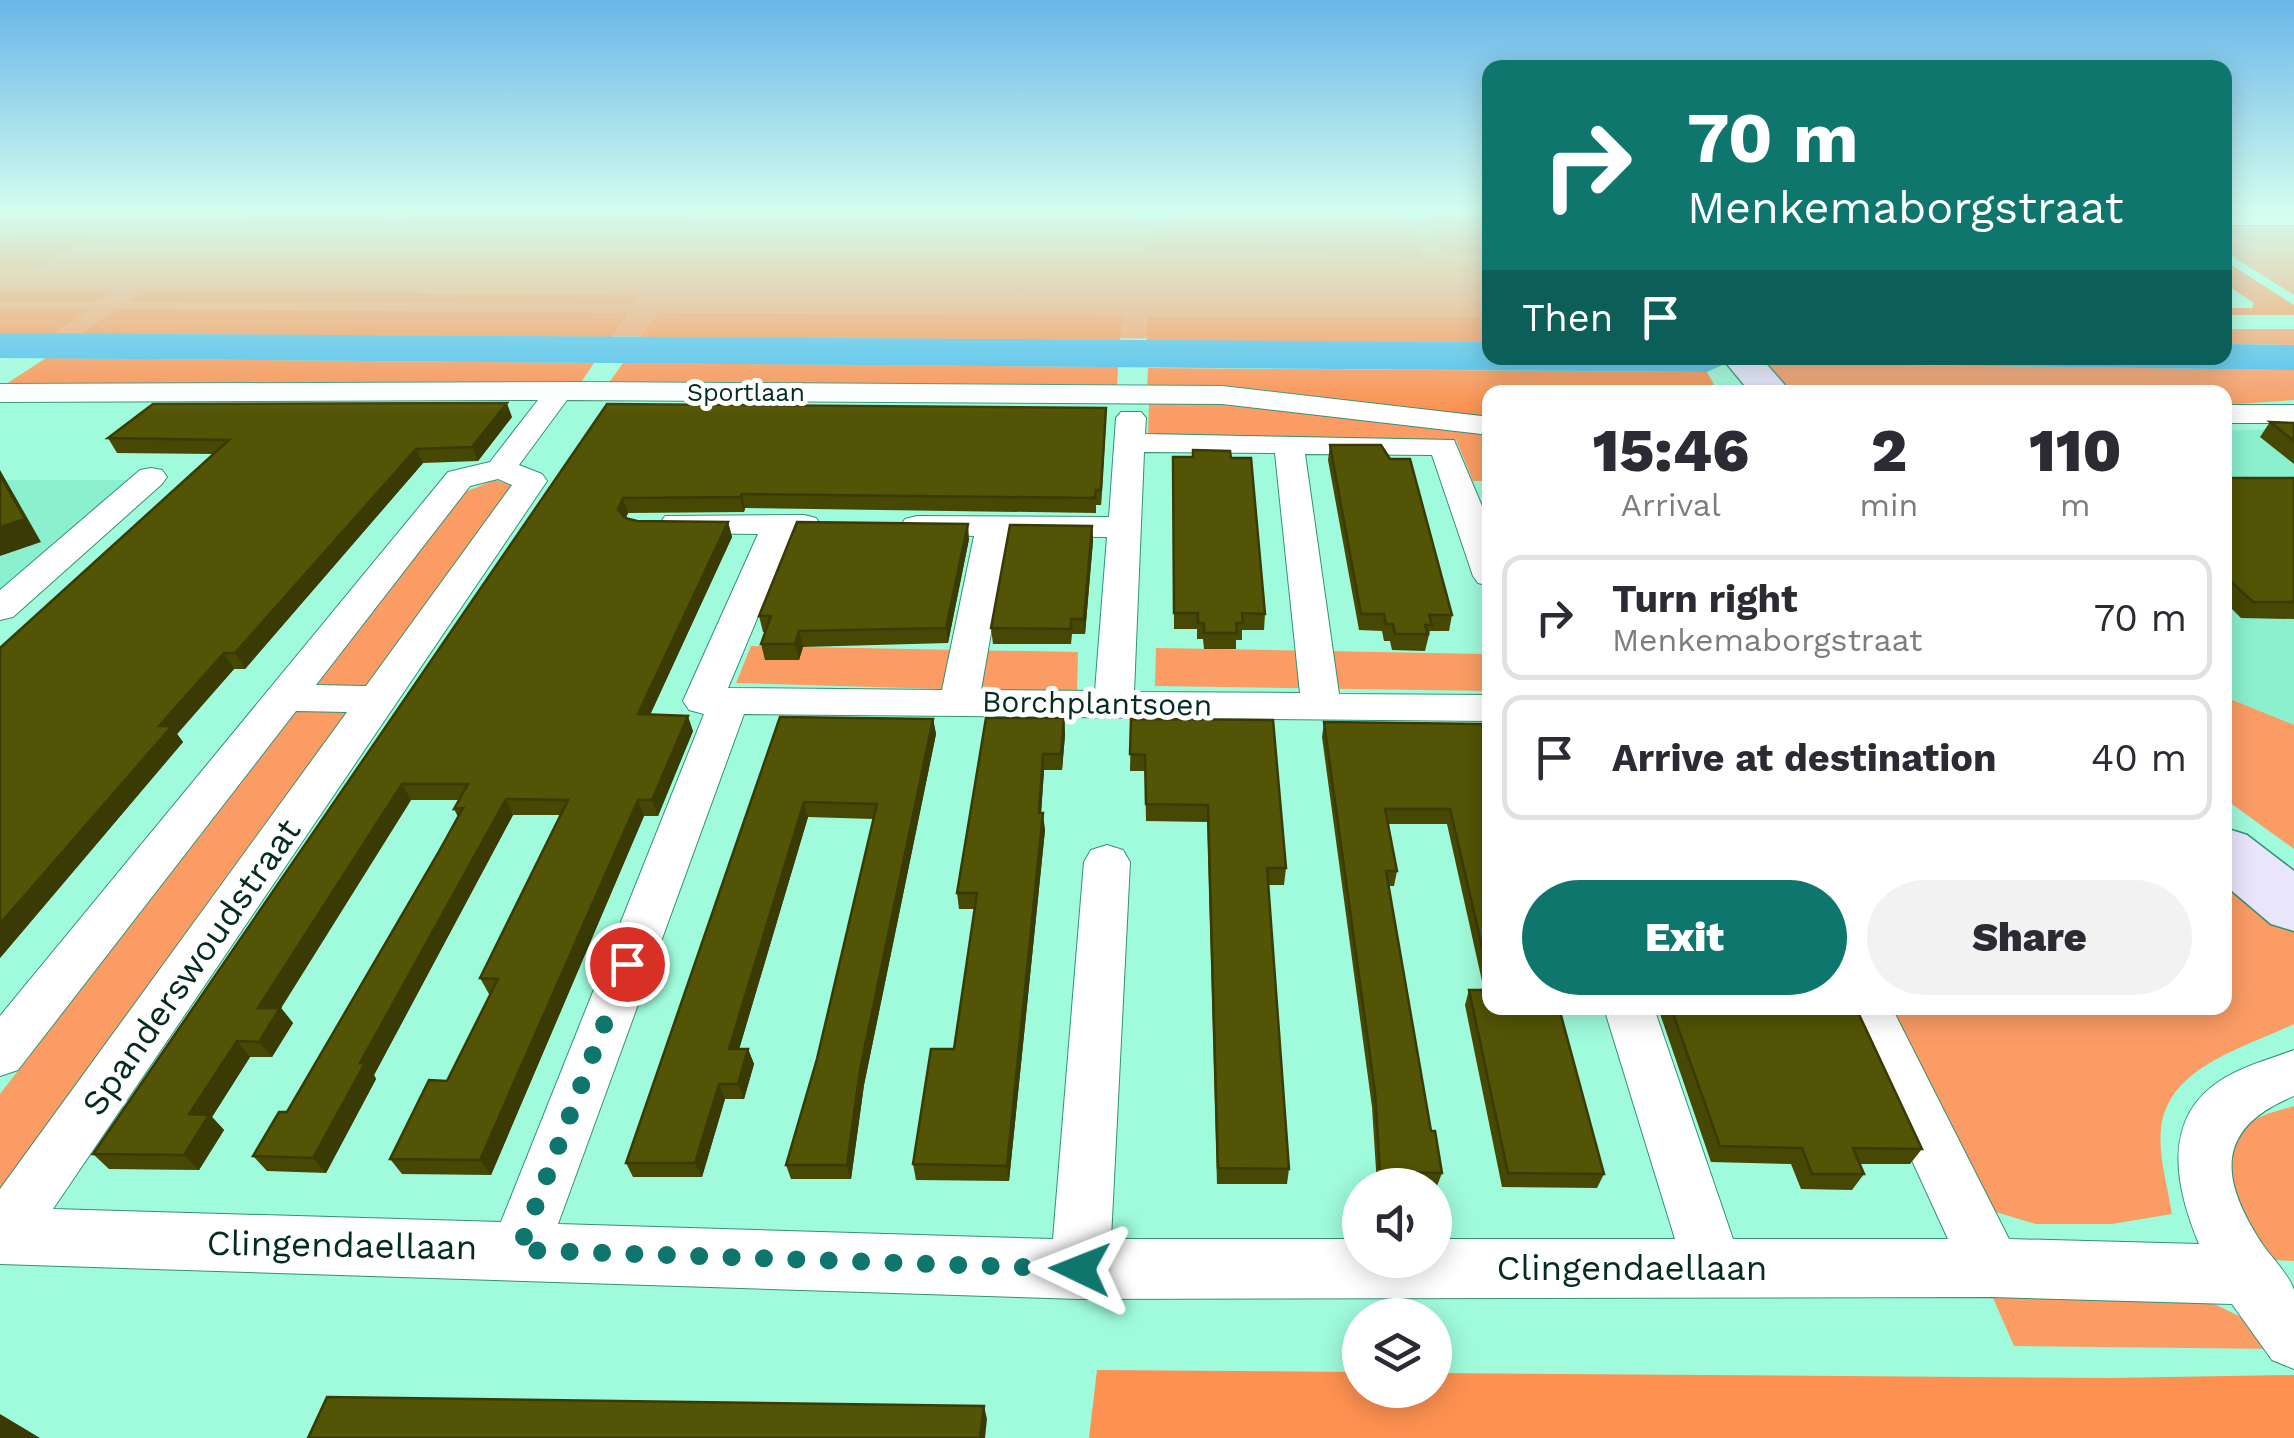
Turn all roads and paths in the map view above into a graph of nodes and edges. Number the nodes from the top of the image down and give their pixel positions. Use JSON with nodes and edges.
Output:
{"nodes":[{"id":1,"x":558,"y":391,"type":"junction"},
{"id":2,"x":0,"y":393,"type":"edge"},
{"id":3,"x":1130,"y":395,"type":"junction"},
{"id":4,"x":2232,"y":414,"type":"edge"},
{"id":5,"x":2294,"y":414,"type":"edge"},
{"id":6,"x":1482,"y":425,"type":"edge"},
{"id":7,"x":1132,"y":443,"type":"junction"},
{"id":8,"x":1290,"y":444,"type":"junction"},
{"id":9,"x":501,"y":469,"type":"junction"},
{"id":10,"x":151,"y":477,"type":"dead end"},
{"id":11,"x":1476,"y":488,"type":"edge"},
{"id":12,"x":643,"y":522,"type":"edge"},
{"id":13,"x":778,"y":525,"type":"junction"},
{"id":14,"x":837,"y":525,"type":"edge"},
{"id":15,"x":876,"y":526,"type":"edge"},
{"id":16,"x":993,"y":526,"type":"junction"},
{"id":17,"x":1482,"y":526,"type":"edge"},
{"id":18,"x":1124,"y":527,"type":"junction"},
{"id":19,"x":0,"y":609,"type":"edge"},
{"id":20,"x":284,"y":698,"type":"junction"},
{"id":21,"x":381,"y":699,"type":"junction"},
{"id":22,"x":716,"y":702,"type":"junction"},
{"id":23,"x":959,"y":702,"type":"junction"},
{"id":24,"x":1114,"y":703,"type":"junction"},
{"id":25,"x":1321,"y":706,"type":"junction"},
{"id":26,"x":1482,"y":708,"type":"edge"},
{"id":27,"x":2232,"y":822,"type":"edge"},
{"id":28,"x":2232,"y":857,"type":"edge"},
{"id":29,"x":1107,"y":862,"type":"dead end"},
{"id":30,"x":2294,"y":868,"type":"edge"},
{"id":31,"x":2294,"y":906,"type":"edge"},
{"id":32,"x":1631,"y":1015,"type":"edge"},
{"id":33,"x":1870,"y":1015,"type":"edge"},
{"id":34,"x":0,"y":1054,"type":"edge"},
{"id":35,"x":2294,"y":1072,"type":"edge"},
{"id":36,"x":0,"y":1236,"type":"edge"},
{"id":37,"x":519,"y":1250,"type":"junction"},
{"id":38,"x":1713,"y":1267,"type":"junction"},
{"id":39,"x":1992,"y":1268,"type":"junction"},
{"id":40,"x":1080,"y":1269,"type":"junction"},
{"id":41,"x":2244,"y":1275,"type":"junction"},
{"id":42,"x":2294,"y":1338,"type":"edge"}],
"edges":[{"from":1,"to":2,"type":"street","name":"Sportlaan"},
{"from":1,"to":3,"type":"street","name":"Sportlaan"},
{"from":1,"to":9,"type":"street"},
{"from":3,"to":6,"type":"street","name":"Sportlaan"},
{"from":3,"to":7,"type":"street"},
{"from":4,"to":5,"type":"street"},
{"from":7,"to":8,"type":"street"},
{"from":7,"to":18,"type":"street"},
{"from":8,"to":11,"type":"street"},
{"from":8,"to":25,"type":"street"},
{"from":9,"to":20,"type":"street"},
{"from":9,"to":21,"type":"street","name":"Spanderswoudstraat"},
{"from":10,"to":19,"type":"street"},
{"from":11,"to":17,"type":"street"},
{"from":12,"to":13,"type":"street"},
{"from":13,"to":14,"type":"street"},
{"from":13,"to":22,"type":"street"},
{"from":15,"to":16,"type":"street"},
{"from":16,"to":18,"type":"street"},
{"from":16,"to":23,"type":"street"},
{"from":18,"to":24,"type":"street"},
{"from":20,"to":21,"type":"street"},
{"from":20,"to":34,"type":"street"},
{"from":21,"to":36,"type":"street","name":"Spanderswoudstraat"},
{"from":22,"to":23,"type":"street","name":"Borchplantsoen"},
{"from":22,"to":37,"type":"street"},
{"from":23,"to":24,"type":"street","name":"Borchplantsoen"},
{"from":24,"to":25,"type":"street","name":"Borchplantsoen"},
{"from":25,"to":26,"type":"street","name":"Borchplantsoen"},
{"from":27,"to":30,"type":"main road"},
{"from":28,"to":31,"type":"main road"},
{"from":29,"to":40,"type":"street"},
{"from":32,"to":38,"type":"street"},
{"from":33,"to":39,"type":"street"},
{"from":35,"to":41,"type":"street"},
{"from":36,"to":37,"type":"street","name":"Clingendaellaan"},
{"from":37,"to":40,"type":"street","name":"Clingendaellaan"},
{"from":38,"to":39,"type":"street","name":"Clingendaellaan"},
{"from":38,"to":40,"type":"street","name":"Clingendaellaan"},
{"from":39,"to":41,"type":"street","name":"Clingendaellaan"},
{"from":41,"to":42,"type":"street"}]}
